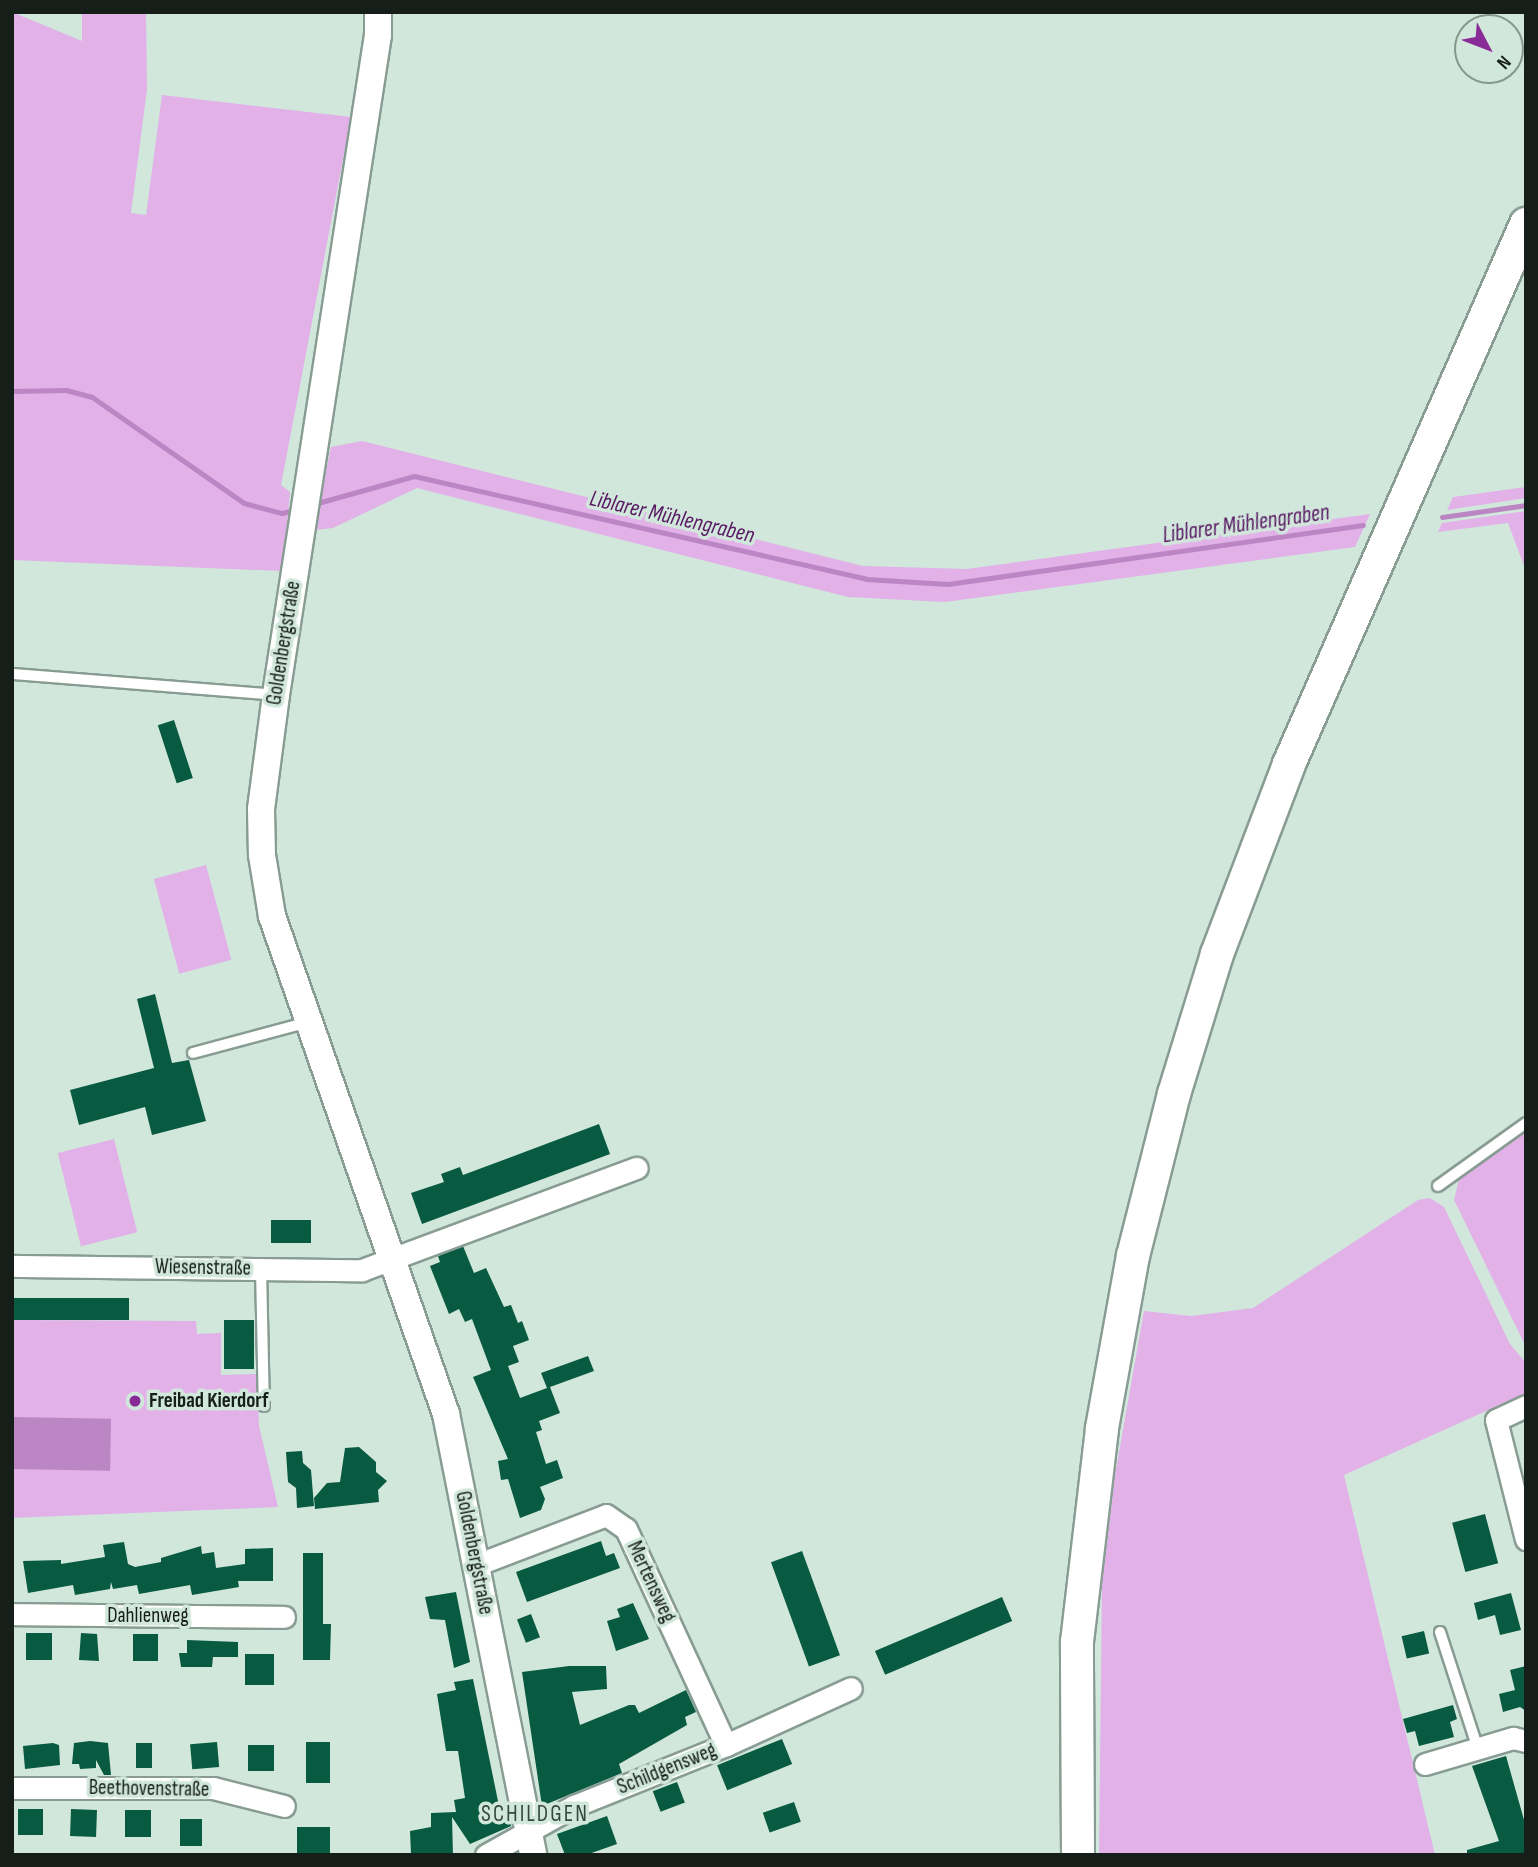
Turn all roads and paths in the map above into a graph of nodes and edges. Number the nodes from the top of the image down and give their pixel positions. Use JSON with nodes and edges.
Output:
{"nodes":[{"id":1,"x":378,"y":12,"type":"edge"},
{"id":2,"x":1526,"y":224,"type":"edge"},
{"id":3,"x":12,"y":674,"type":"edge"},
{"id":4,"x":276,"y":695,"type":"junction"},
{"id":5,"x":311,"y":1021,"type":"junction"},
{"id":6,"x":193,"y":1053,"type":"dead end"},
{"id":7,"x":1526,"y":1123,"type":"edge"},
{"id":8,"x":637,"y":1168,"type":"dead end"},
{"id":9,"x":1438,"y":1186,"type":"dead end"},
{"id":10,"x":392,"y":1258,"type":"junction"},
{"id":11,"x":12,"y":1266,"type":"edge"},
{"id":12,"x":261,"y":1268,"type":"junction"},
{"id":13,"x":264,"y":1406,"type":"dead end"},
{"id":14,"x":1526,"y":1406,"type":"edge"},
{"id":15,"x":1526,"y":1539,"type":"edge"},
{"id":16,"x":476,"y":1565,"type":"junction"},
{"id":17,"x":12,"y":1614,"type":"edge"},
{"id":18,"x":284,"y":1617,"type":"dead end"},
{"id":19,"x":1440,"y":1632,"type":"dead end"},
{"id":20,"x":851,"y":1688,"type":"dead end"},
{"id":21,"x":1526,"y":1741,"type":"edge"},
{"id":22,"x":726,"y":1745,"type":"junction"},
{"id":23,"x":1478,"y":1749,"type":"junction"},
{"id":24,"x":1425,"y":1764,"type":"dead end"},
{"id":25,"x":12,"y":1788,"type":"edge"},
{"id":26,"x":284,"y":1806,"type":"dead end"},
{"id":27,"x":530,"y":1843,"type":"edge"},
{"id":28,"x":486,"y":1855,"type":"edge"},
{"id":29,"x":1078,"y":1855,"type":"edge"}],
"edges":[{"from":1,"to":4,"type":"street","name":"Goldenbergstraße"},
{"from":2,"to":29,"type":"main road"},
{"from":3,"to":4,"type":"lane"},
{"from":4,"to":5,"type":"street","name":"Goldenbergstraße"},
{"from":5,"to":6,"type":"lane"},
{"from":5,"to":10,"type":"street","name":"Goldenbergstraße"},
{"from":7,"to":9,"type":"lane"},
{"from":8,"to":10,"type":"street"},
{"from":10,"to":12,"type":"street","name":"Wiesenstraße"},
{"from":10,"to":16,"type":"street","name":"Goldenbergstraße"},
{"from":11,"to":12,"type":"street","name":"Wiesenstraße"},
{"from":12,"to":13,"type":"lane"},
{"from":14,"to":15,"type":"street"},
{"from":16,"to":22,"type":"street","name":"Mertensweg"},
{"from":16,"to":27,"type":"street","name":"Goldenbergstraße"},
{"from":17,"to":18,"type":"street","name":"Dahlienweg"},
{"from":19,"to":23,"type":"lane"},
{"from":20,"to":22,"type":"street","name":"Schildgensweg"},
{"from":21,"to":23,"type":"street"},
{"from":22,"to":27,"type":"street","name":"Schildgensweg"},
{"from":23,"to":24,"type":"street"},
{"from":25,"to":26,"type":"street","name":"Beethovenstraße"},
{"from":27,"to":28,"type":"street","name":"Schildgensweg"}]}
